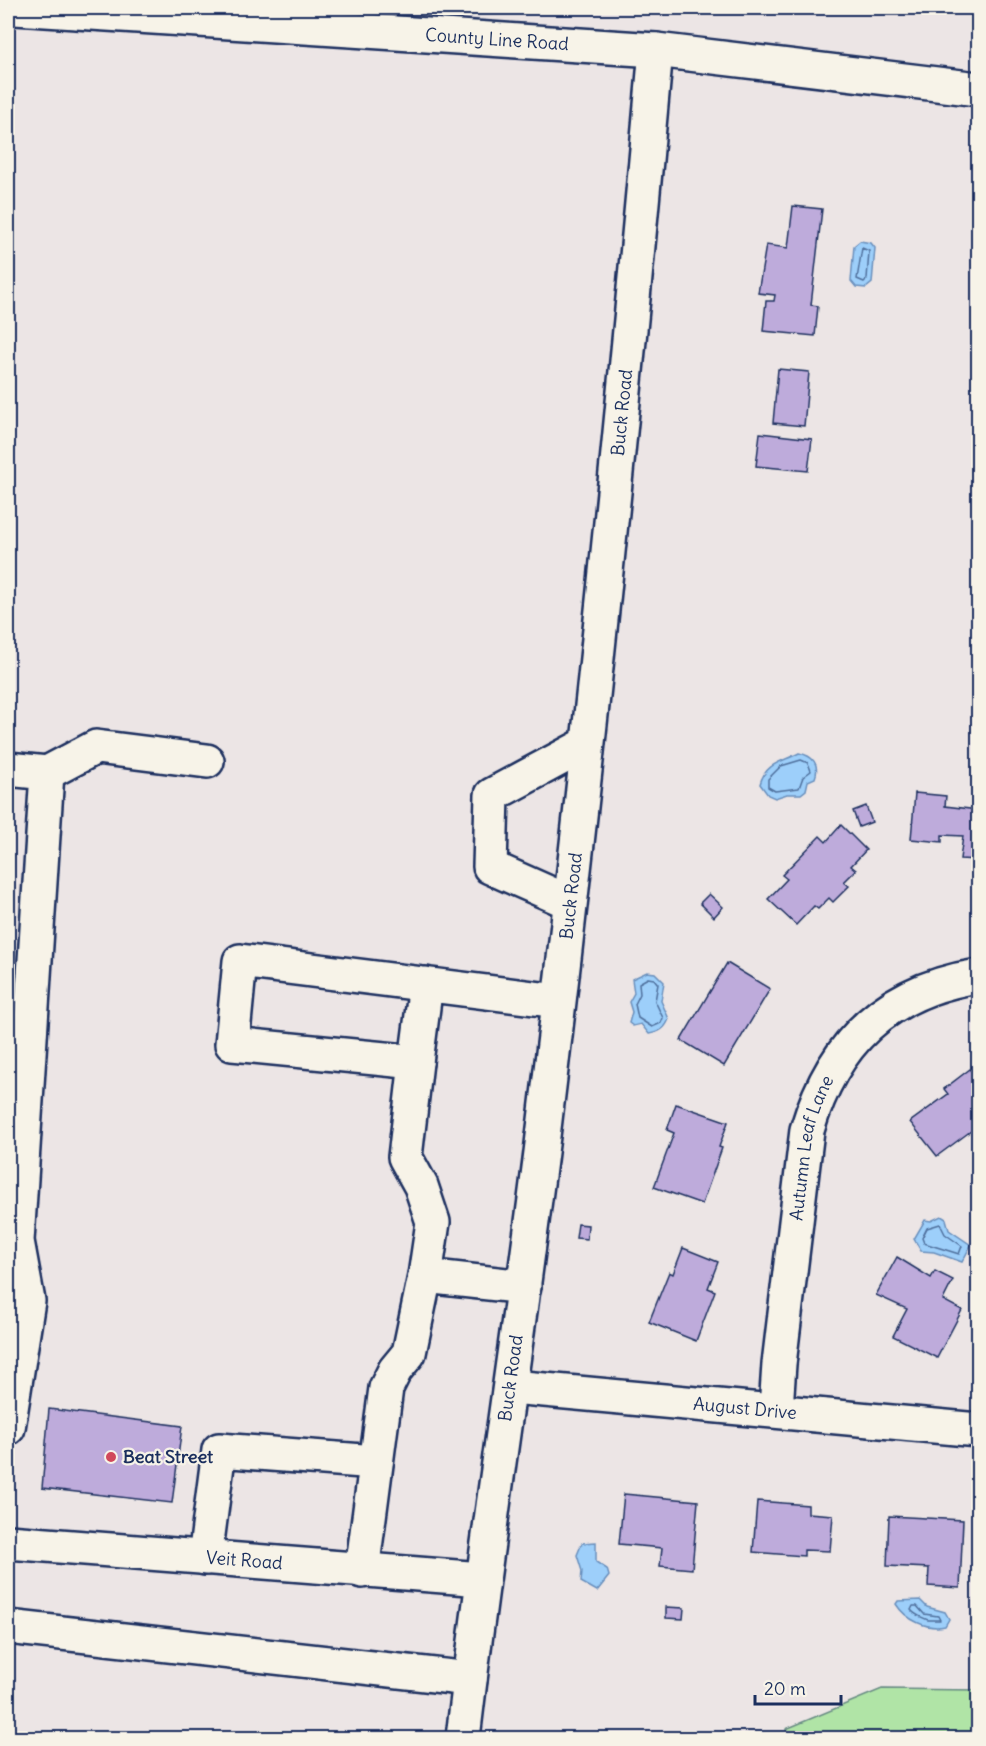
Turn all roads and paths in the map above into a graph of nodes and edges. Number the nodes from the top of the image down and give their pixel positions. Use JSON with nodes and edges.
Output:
{"nodes":[{"id":1,"x":15,"y":8,"type":"edge"},
{"id":2,"x":656,"y":50,"type":"junction"},
{"id":3,"x":978,"y":90,"type":"edge"},
{"id":4,"x":587,"y":744,"type":"junction"},
{"id":5,"x":207,"y":761,"type":"dead end"},
{"id":6,"x":8,"y":769,"type":"edge"},
{"id":7,"x":46,"y":773,"type":"junction"},
{"id":8,"x":569,"y":902,"type":"junction"},
{"id":9,"x":978,"y":976,"type":"edge"},
{"id":10,"x":426,"y":984,"type":"junction"},
{"id":11,"x":558,"y":1001,"type":"junction"},
{"id":12,"x":416,"y":1062,"type":"junction"},
{"id":13,"x":424,"y":1276,"type":"junction"},
{"id":14,"x":524,"y":1287,"type":"junction"},
{"id":15,"x":512,"y":1387,"type":"junction"},
{"id":16,"x":776,"y":1410,"type":"junction"},
{"id":17,"x":8,"y":1428,"type":"edge"},
{"id":18,"x":978,"y":1430,"type":"edge"},
{"id":19,"x":376,"y":1462,"type":"junction"},
{"id":20,"x":8,"y":1542,"type":"edge"},
{"id":21,"x":205,"y":1558,"type":"junction"},
{"id":22,"x":363,"y":1571,"type":"junction"},
{"id":23,"x":482,"y":1579,"type":"junction"},
{"id":24,"x":8,"y":1627,"type":"edge"},
{"id":25,"x":470,"y":1679,"type":"junction"},
{"id":26,"x":463,"y":1738,"type":"edge"}],
"edges":[{"from":1,"to":2,"type":"street","name":"County Line Road"},
{"from":2,"to":3,"type":"street","name":"County Line Road"},
{"from":2,"to":4,"type":"street","name":"Buck Road"},
{"from":4,"to":8,"type":"street","name":"Buck Road"},
{"from":4,"to":8,"type":"street"},
{"from":5,"to":7,"type":"street"},
{"from":6,"to":7,"type":"street"},
{"from":7,"to":17,"type":"street"},
{"from":8,"to":11,"type":"street","name":"Buck Road"},
{"from":9,"to":16,"type":"street","name":"Autumn Leaf Lane"},
{"from":10,"to":11,"type":"street"},
{"from":10,"to":12,"type":"street"},
{"from":10,"to":12,"type":"street"},
{"from":11,"to":14,"type":"street","name":"Buck Road"},
{"from":12,"to":13,"type":"street"},
{"from":13,"to":14,"type":"street"},
{"from":13,"to":19,"type":"street"},
{"from":14,"to":15,"type":"street","name":"Buck Road"},
{"from":15,"to":16,"type":"street","name":"August Drive"},
{"from":15,"to":23,"type":"street","name":"Buck Road"},
{"from":16,"to":18,"type":"street","name":"August Drive"},
{"from":19,"to":21,"type":"street"},
{"from":19,"to":22,"type":"street"},
{"from":20,"to":21,"type":"street","name":"Veit Road"},
{"from":21,"to":22,"type":"street","name":"Veit Road"},
{"from":22,"to":23,"type":"street","name":"Veit Road"},
{"from":23,"to":25,"type":"street","name":"Buck Road"},
{"from":24,"to":25,"type":"street"},
{"from":25,"to":26,"type":"street","name":"Buck Road"}]}
